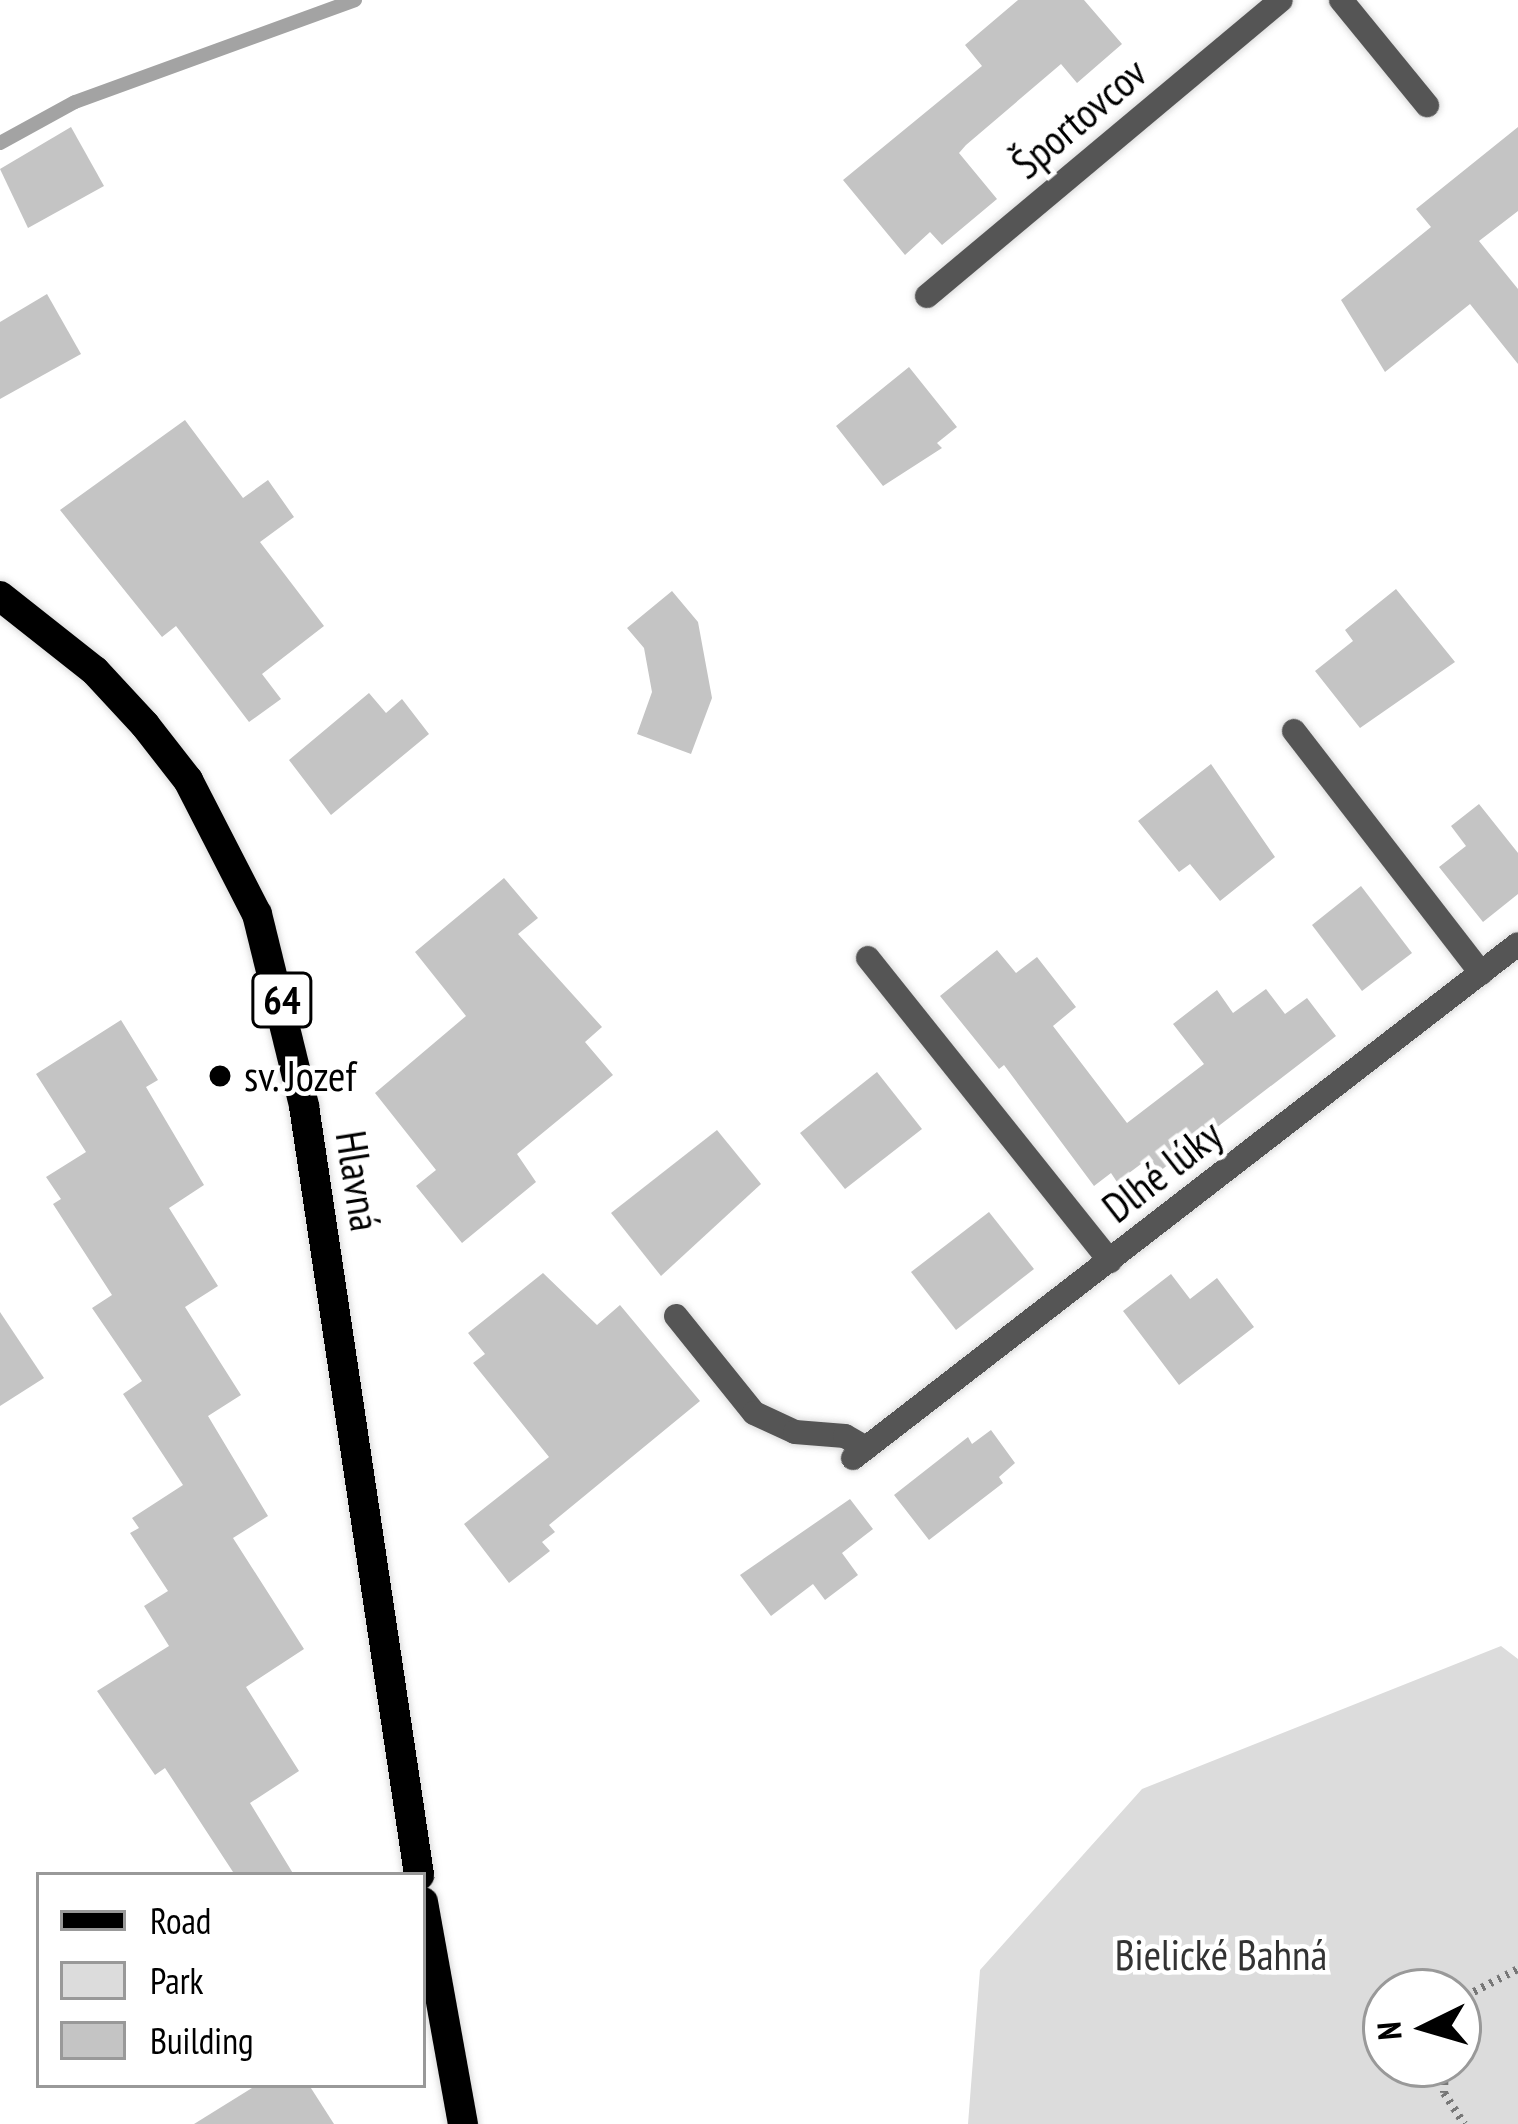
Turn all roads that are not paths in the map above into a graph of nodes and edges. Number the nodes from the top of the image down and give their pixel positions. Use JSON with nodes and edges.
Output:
{"nodes":[{"id":1,"x":1281,"y":0,"type":"edge"},
{"id":2,"x":1341,"y":0,"type":"edge"},
{"id":3,"x":1427,"y":105,"type":"dead end"},
{"id":4,"x":927,"y":296,"type":"dead end"},
{"id":5,"x":0,"y":596,"type":"edge"},
{"id":6,"x":1294,"y":731,"type":"dead end"},
{"id":7,"x":1518,"y":944,"type":"edge"},
{"id":8,"x":868,"y":958,"type":"dead end"},
{"id":9,"x":1481,"y":973,"type":"junction"},
{"id":10,"x":1110,"y":1261,"type":"junction"},
{"id":11,"x":676,"y":1316,"type":"dead end"},
{"id":12,"x":418,"y":1872,"type":"edge"},
{"id":13,"x":426,"y":1919,"type":"edge"},
{"id":14,"x":463,"y":2124,"type":"edge"}],
"edges":[{"from":1,"to":4,"type":"street","name":"Športovcov"},
{"from":2,"to":3,"type":"street"},
{"from":5,"to":12,"type":"main road","name":"Hlavná","number":"64"},
{"from":6,"to":9,"type":"street"},
{"from":7,"to":9,"type":"street","name":"Dlhé lúky"},
{"from":8,"to":10,"type":"street"},
{"from":9,"to":10,"type":"street","name":"Dlhé lúky"},
{"from":10,"to":11,"type":"street","name":"Dlhé lúky"},
{"from":13,"to":14,"type":"main road"}]}
